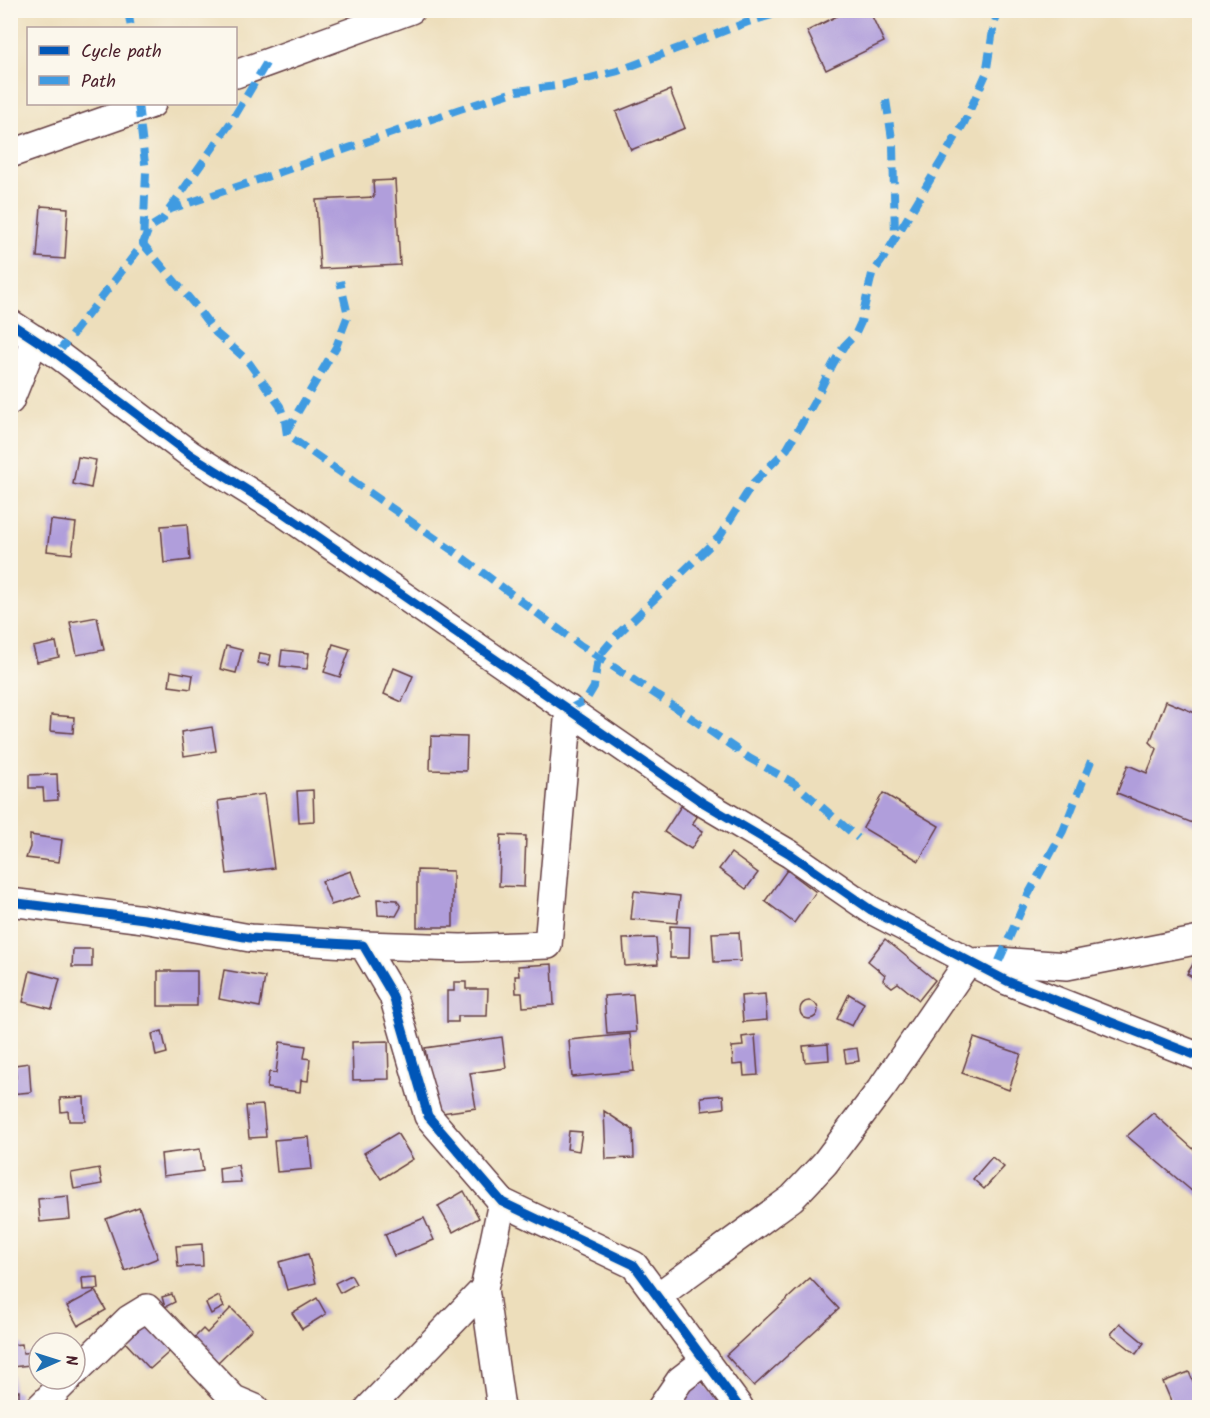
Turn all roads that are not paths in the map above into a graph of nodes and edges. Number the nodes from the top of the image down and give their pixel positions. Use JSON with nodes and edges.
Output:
{"nodes":[{"id":1,"x":411,"y":10,"type":"edge"},
{"id":2,"x":237,"y":74,"type":"edge"},
{"id":3,"x":149,"y":105,"type":"edge"},
{"id":4,"x":10,"y":154,"type":"edge"},
{"id":5,"x":10,"y":323,"type":"edge"},
{"id":6,"x":35,"y":339,"type":"junction"},
{"id":7,"x":10,"y":400,"type":"edge"},
{"id":8,"x":569,"y":709,"type":"junction"},
{"id":9,"x":10,"y":902,"type":"edge"},
{"id":10,"x":1200,"y":940,"type":"edge"},
{"id":11,"x":363,"y":945,"type":"junction"},
{"id":12,"x":968,"y":962,"type":"junction"},
{"id":13,"x":1200,"y":1057,"type":"edge"},
{"id":14,"x":502,"y":1202,"type":"junction"},
{"id":15,"x":484,"y":1289,"type":"junction"},
{"id":16,"x":658,"y":1296,"type":"junction"},
{"id":17,"x":87,"y":1360,"type":"edge"},
{"id":18,"x":705,"y":1360,"type":"junction"},
{"id":19,"x":56,"y":1391,"type":"edge"},
{"id":20,"x":39,"y":1407,"type":"edge"},
{"id":21,"x":255,"y":1407,"type":"edge"},
{"id":22,"x":369,"y":1407,"type":"edge"},
{"id":23,"x":501,"y":1407,"type":"edge"},
{"id":24,"x":661,"y":1407,"type":"edge"},
{"id":25,"x":740,"y":1407,"type":"edge"}],
"edges":[{"from":1,"to":2,"type":"street"},
{"from":3,"to":4,"type":"street"},
{"from":5,"to":6,"type":"street"},
{"from":6,"to":7,"type":"street"},
{"from":6,"to":8,"type":"street"},
{"from":8,"to":11,"type":"street"},
{"from":8,"to":12,"type":"street"},
{"from":9,"to":11,"type":"street"},
{"from":10,"to":12,"type":"street"},
{"from":11,"to":14,"type":"street"},
{"from":12,"to":13,"type":"street"},
{"from":12,"to":16,"type":"street"},
{"from":14,"to":15,"type":"street"},
{"from":14,"to":16,"type":"street"},
{"from":15,"to":22,"type":"street"},
{"from":15,"to":23,"type":"street"},
{"from":16,"to":18,"type":"street"},
{"from":17,"to":21,"type":"street"},
{"from":18,"to":24,"type":"street"},
{"from":18,"to":25,"type":"street"},
{"from":19,"to":20,"type":"street"}]}
